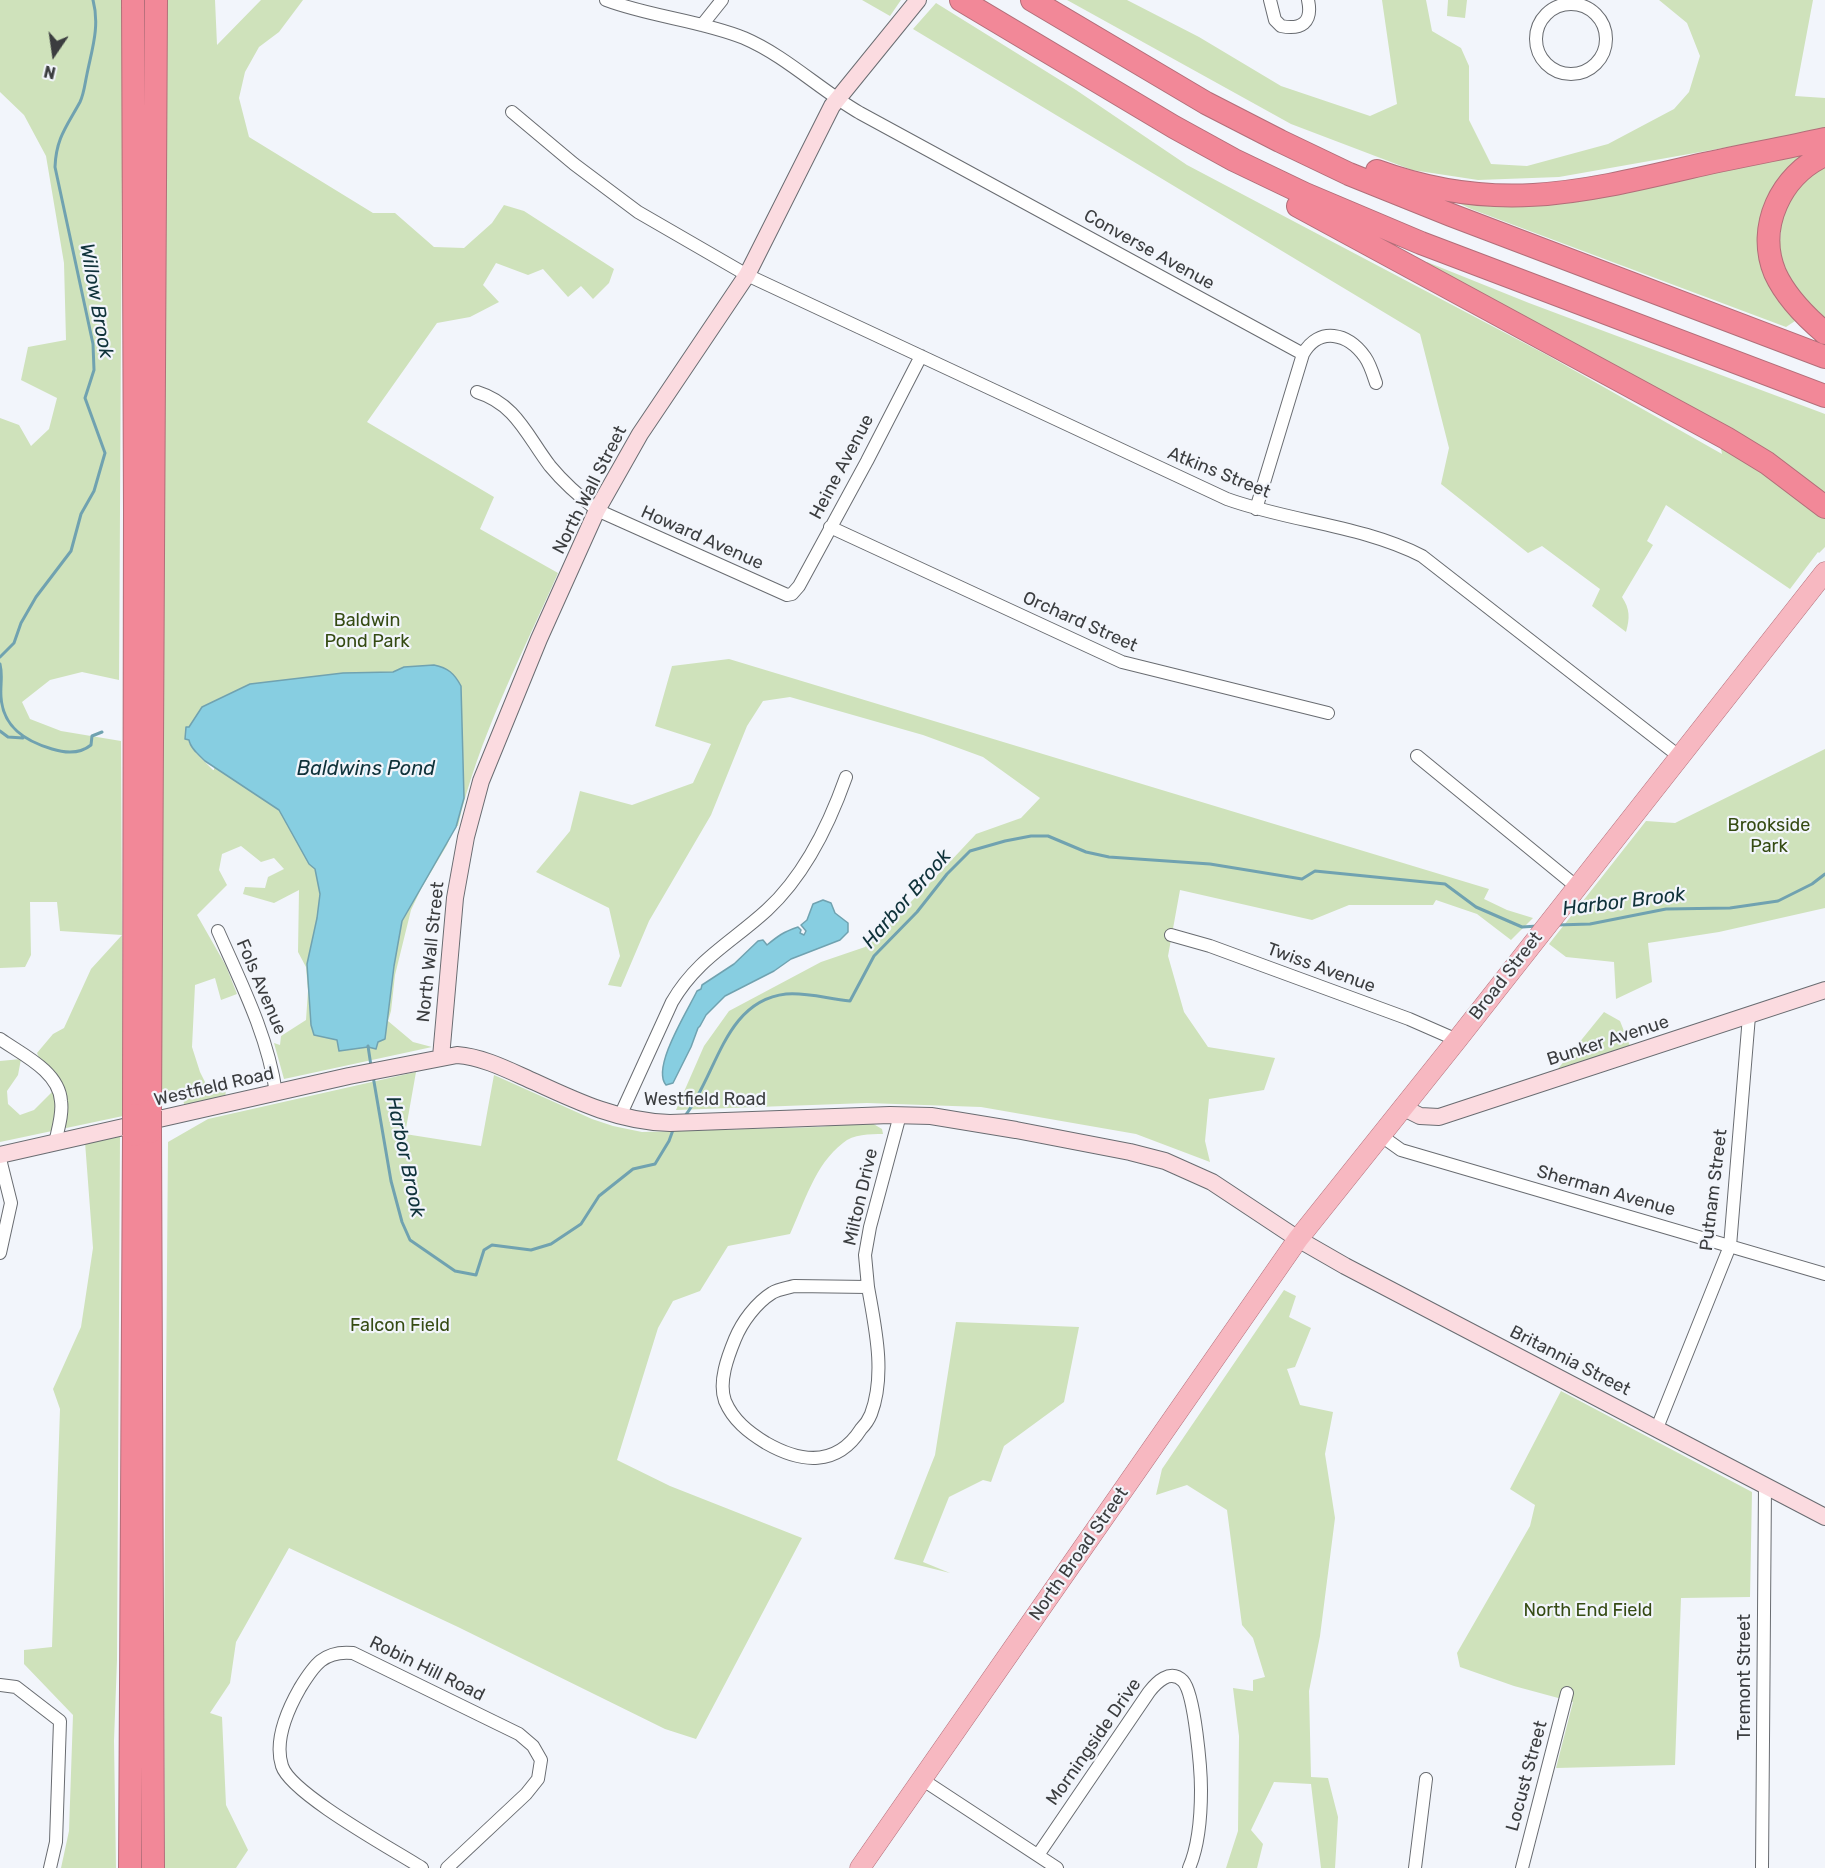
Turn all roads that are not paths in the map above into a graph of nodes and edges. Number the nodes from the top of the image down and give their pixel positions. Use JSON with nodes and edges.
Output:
{"nodes":[{"id":1,"x":133,"y":0,"type":"edge"},
{"id":2,"x":156,"y":0,"type":"edge"},
{"id":3,"x":606,"y":0,"type":"edge"},
{"id":4,"x":722,"y":0,"type":"edge"},
{"id":5,"x":961,"y":0,"type":"edge"},
{"id":6,"x":1032,"y":0,"type":"edge"},
{"id":7,"x":1270,"y":0,"type":"edge"},
{"id":8,"x":1308,"y":0,"type":"edge"},
{"id":9,"x":917,"y":1,"type":"edge"},
{"id":10,"x":1549,"y":6,"type":"edge"},
{"id":11,"x":702,"y":25,"type":"junction"},
{"id":12,"x":837,"y":100,"type":"junction"},
{"id":13,"x":512,"y":112,"type":"dead end"},
{"id":14,"x":1825,"y":139,"type":"edge"},
{"id":15,"x":1289,"y":146,"type":"junction"},
{"id":16,"x":1825,"y":155,"type":"edge"},
{"id":17,"x":1234,"y":160,"type":"junction"},
{"id":18,"x":747,"y":275,"type":"junction"},
{"id":19,"x":1825,"y":333,"type":"edge"},
{"id":20,"x":1303,"y":354,"type":"junction"},
{"id":21,"x":921,"y":356,"type":"junction"},
{"id":22,"x":1825,"y":357,"type":"edge"},
{"id":23,"x":1376,"y":383,"type":"dead end"},
{"id":24,"x":477,"y":392,"type":"dead end"},
{"id":25,"x":1825,"y":396,"type":"edge"},
{"id":26,"x":1825,"y":507,"type":"edge"},
{"id":27,"x":1256,"y":509,"type":"junction"},
{"id":28,"x":597,"y":510,"type":"junction"},
{"id":29,"x":830,"y":527,"type":"junction"},
{"id":30,"x":1825,"y":572,"type":"edge"},
{"id":31,"x":792,"y":594,"type":"joint"},
{"id":32,"x":143,"y":656,"type":"junction"},
{"id":33,"x":1328,"y":712,"type":"dead end"},
{"id":34,"x":1417,"y":756,"type":"dead end"},
{"id":35,"x":1680,"y":757,"type":"junction"},
{"id":36,"x":846,"y":777,"type":"dead end"},
{"id":37,"x":1577,"y":886,"type":"junction"},
{"id":38,"x":218,"y":931,"type":"dead end"},
{"id":39,"x":1171,"y":935,"type":"dead end"},
{"id":40,"x":1825,"y":990,"type":"edge"},
{"id":41,"x":1749,"y":1016,"type":"junction"},
{"id":42,"x":0,"y":1039,"type":"edge"},
{"id":43,"x":1457,"y":1040,"type":"junction"},
{"id":44,"x":441,"y":1058,"type":"junction"},
{"id":45,"x":276,"y":1093,"type":"junction"},
{"id":46,"x":1402,"y":1107,"type":"junction"},
{"id":47,"x":900,"y":1115,"type":"junction"},
{"id":48,"x":620,"y":1116,"type":"junction"},
{"id":49,"x":142,"y":1123,"type":"junction"},
{"id":50,"x":1380,"y":1135,"type":"junction"},
{"id":51,"x":55,"y":1143,"type":"junction"},
{"id":52,"x":0,"y":1157,"type":"edge"},
{"id":53,"x":1298,"y":1239,"type":"junction"},
{"id":54,"x":1730,"y":1246,"type":"junction"},
{"id":55,"x":0,"y":1253,"type":"edge"},
{"id":56,"x":1825,"y":1274,"type":"edge"},
{"id":57,"x":868,"y":1287,"type":"junction"},
{"id":58,"x":1658,"y":1428,"type":"junction"},
{"id":59,"x":1765,"y":1485,"type":"junction"},
{"id":60,"x":1825,"y":1517,"type":"edge"},
{"id":61,"x":0,"y":1685,"type":"edge"},
{"id":62,"x":1567,"y":1694,"type":"dead end"},
{"id":63,"x":1426,"y":1779,"type":"dead end"},
{"id":64,"x":923,"y":1780,"type":"junction"},
{"id":65,"x":1038,"y":1855,"type":"junction"},
{"id":66,"x":50,"y":1868,"type":"edge"},
{"id":67,"x":130,"y":1868,"type":"edge"},
{"id":68,"x":153,"y":1868,"type":"edge"},
{"id":69,"x":422,"y":1868,"type":"edge"},
{"id":70,"x":447,"y":1868,"type":"edge"},
{"id":71,"x":860,"y":1868,"type":"edge"},
{"id":72,"x":1057,"y":1868,"type":"edge"},
{"id":73,"x":1189,"y":1868,"type":"edge"},
{"id":74,"x":1415,"y":1868,"type":"edge"},
{"id":75,"x":1522,"y":1868,"type":"edge"},
{"id":76,"x":1762,"y":1868,"type":"edge"}],
"edges":[{"from":1,"to":32,"type":"highway"},
{"from":2,"to":32,"type":"highway"},
{"from":3,"to":11,"type":"street","name":"Converse Avenue"},
{"from":4,"to":11,"type":"street"},
{"from":5,"to":17,"type":"highway"},
{"from":6,"to":15,"type":"highway"},
{"from":7,"to":8,"type":"street"},
{"from":9,"to":12,"type":"street","name":"North Wall Street"},
{"from":10,"to":10,"type":"street"},
{"from":11,"to":12,"type":"street","name":"Converse Avenue"},
{"from":12,"to":18,"type":"street","name":"North Wall Street"},
{"from":12,"to":20,"type":"street","name":"Converse Avenue"},
{"from":13,"to":18,"type":"street","name":"Atkins Street"},
{"from":14,"to":15,"type":"highway"},
{"from":15,"to":22,"type":"highway"},
{"from":16,"to":19,"type":"highway"},
{"from":17,"to":25,"type":"highway"},
{"from":17,"to":26,"type":"highway"},
{"from":18,"to":21,"type":"street","name":"Atkins Street"},
{"from":18,"to":28,"type":"street","name":"North Wall Street"},
{"from":20,"to":23,"type":"street"},
{"from":20,"to":27,"type":"street"},
{"from":21,"to":27,"type":"street","name":"Atkins Street"},
{"from":21,"to":29,"type":"street","name":"Heine Avenue"},
{"from":24,"to":28,"type":"street","name":"Howard Avenue"},
{"from":27,"to":35,"type":"street","name":"Atkins Street"},
{"from":28,"to":31,"type":"street","name":"Howard Avenue"},
{"from":28,"to":44,"type":"street","name":"North Wall Street"},
{"from":29,"to":31,"type":"street","name":"Heine Avenue"},
{"from":29,"to":33,"type":"street","name":"Orchard Street"},
{"from":30,"to":35,"type":"main road","name":"Broad Street"},
{"from":32,"to":49,"type":"highway"},
{"from":34,"to":37,"type":"street"},
{"from":35,"to":37,"type":"main road","name":"Broad Street"},
{"from":36,"to":48,"type":"street"},
{"from":37,"to":43,"type":"main road","name":"Broad Street"},
{"from":38,"to":45,"type":"street","name":"Fols Avenue"},
{"from":39,"to":43,"type":"street","name":"Twiss Avenue"},
{"from":40,"to":41,"type":"street","name":"Bunker Avenue"},
{"from":41,"to":46,"type":"street","name":"Bunker Avenue"},
{"from":41,"to":54,"type":"street","name":"Putnam Street"},
{"from":42,"to":51,"type":"street"},
{"from":43,"to":46,"type":"main road","name":"Broad Street"},
{"from":44,"to":45,"type":"street","name":"Westfield Road"},
{"from":44,"to":48,"type":"street","name":"Westfield Road"},
{"from":45,"to":51,"type":"street","name":"Westfield Road"},
{"from":46,"to":50,"type":"main road","name":"Broad Street"},
{"from":47,"to":48,"type":"street","name":"Westfield Road"},
{"from":47,"to":53,"type":"street","name":"Westfield Road"},
{"from":47,"to":57,"type":"street","name":"Milton Drive"},
{"from":49,"to":67,"type":"highway"},
{"from":49,"to":68,"type":"highway"},
{"from":50,"to":53,"type":"main road","name":"Broad Street"},
{"from":50,"to":54,"type":"street","name":"Sherman Avenue"},
{"from":51,"to":52,"type":"street","name":"Westfield Road"},
{"from":52,"to":55,"type":"street"},
{"from":53,"to":58,"type":"street","name":"Britannia Street"},
{"from":53,"to":64,"type":"main road","name":"North Broad Street"},
{"from":54,"to":56,"type":"street","name":"Sherman Avenue"},
{"from":54,"to":58,"type":"street","name":"Putnam Street"},
{"from":57,"to":57,"type":"street","name":"Milton Drive"},
{"from":58,"to":59,"type":"street","name":"Britannia Street"},
{"from":59,"to":60,"type":"street","name":"Britannia Street"},
{"from":59,"to":76,"type":"street","name":"Tremont Street"},
{"from":61,"to":66,"type":"street"},
{"from":62,"to":75,"type":"street","name":"Locust Street"},
{"from":63,"to":74,"type":"street"},
{"from":64,"to":65,"type":"street"},
{"from":64,"to":71,"type":"main road","name":"North Broad Street"},
{"from":65,"to":72,"type":"street"},
{"from":65,"to":73,"type":"street","name":"Morningside Drive"},
{"from":69,"to":70,"type":"street","name":"Robin Hill Road"}]}
